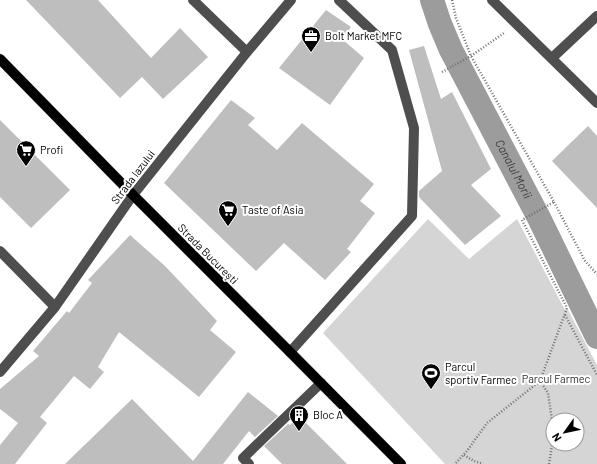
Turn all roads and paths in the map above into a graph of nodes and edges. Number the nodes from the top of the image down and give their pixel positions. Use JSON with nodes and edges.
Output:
{"nodes":[{"id":1,"x":193,"y":0,"type":"edge"},
{"id":2,"x":292,"y":0,"type":"edge"},
{"id":3,"x":339,"y":0,"type":"edge"},
{"id":4,"x":452,"y":0,"type":"edge"},
{"id":5,"x":492,"y":0,"type":"edge"},
{"id":6,"x":597,"y":16,"type":"edge"},
{"id":7,"x":517,"y":24,"type":"junction"},
{"id":8,"x":246,"y":52,"type":"junction"},
{"id":9,"x":471,"y":56,"type":"junction"},
{"id":10,"x":552,"y":58,"type":"junction"},
{"id":11,"x":0,"y":59,"type":"edge"},
{"id":12,"x":442,"y":72,"type":"dead end"},
{"id":13,"x":597,"y":103,"type":"edge"},
{"id":14,"x":133,"y":195,"type":"junction"},
{"id":15,"x":554,"y":202,"type":"junction"},
{"id":16,"x":0,"y":251,"type":"edge"},
{"id":17,"x":597,"y":274,"type":"edge"},
{"id":18,"x":55,"y":307,"type":"junction"},
{"id":19,"x":565,"y":315,"type":"junction"},
{"id":20,"x":290,"y":352,"type":"junction"},
{"id":21,"x":0,"y":372,"type":"edge"},
{"id":22,"x":597,"y":376,"type":"edge"},
{"id":23,"x":540,"y":381,"type":"junction"},
{"id":24,"x":320,"y":383,"type":"junction"},
{"id":25,"x":551,"y":412,"type":"edge"},
{"id":26,"x":551,"y":452,"type":"edge"},
{"id":27,"x":464,"y":455,"type":"junction"},
{"id":28,"x":249,"y":464,"type":"edge"},
{"id":29,"x":401,"y":464,"type":"edge"},
{"id":30,"x":455,"y":464,"type":"edge"},
{"id":31,"x":483,"y":464,"type":"edge"},
{"id":32,"x":549,"y":464,"type":"edge"}],
"edges":[{"from":1,"to":8,"type":"street"},
{"from":2,"to":8,"type":"street","name":"Strada Iazului"},
{"from":3,"to":20,"type":"street"},
{"from":4,"to":9,"type":"path"},
{"from":5,"to":7,"type":"street"},
{"from":6,"to":10,"type":"street"},
{"from":7,"to":9,"type":"path"},
{"from":7,"to":10,"type":"street"},
{"from":8,"to":14,"type":"street","name":"Strada Iazului"},
{"from":9,"to":12,"type":"path"},
{"from":9,"to":15,"type":"path"},
{"from":10,"to":13,"type":"street"},
{"from":11,"to":14,"type":"main road","name":"Strada București"},
{"from":14,"to":18,"type":"street","name":"Strada Iazului"},
{"from":14,"to":20,"type":"main road","name":"Strada București"},
{"from":15,"to":17,"type":"path"},
{"from":15,"to":19,"type":"path"},
{"from":16,"to":18,"type":"street"},
{"from":18,"to":21,"type":"street","name":"Strada Iazului"},
{"from":19,"to":22,"type":"path"},
{"from":19,"to":23,"type":"path"},
{"from":20,"to":24,"type":"main road","name":"Strada București"},
{"from":23,"to":25,"type":"path"},
{"from":23,"to":27,"type":"path"},
{"from":24,"to":28,"type":"street"},
{"from":24,"to":29,"type":"main road","name":"Strada București"},
{"from":26,"to":32,"type":"path"},
{"from":27,"to":30,"type":"path"},
{"from":27,"to":31,"type":"path"}]}
